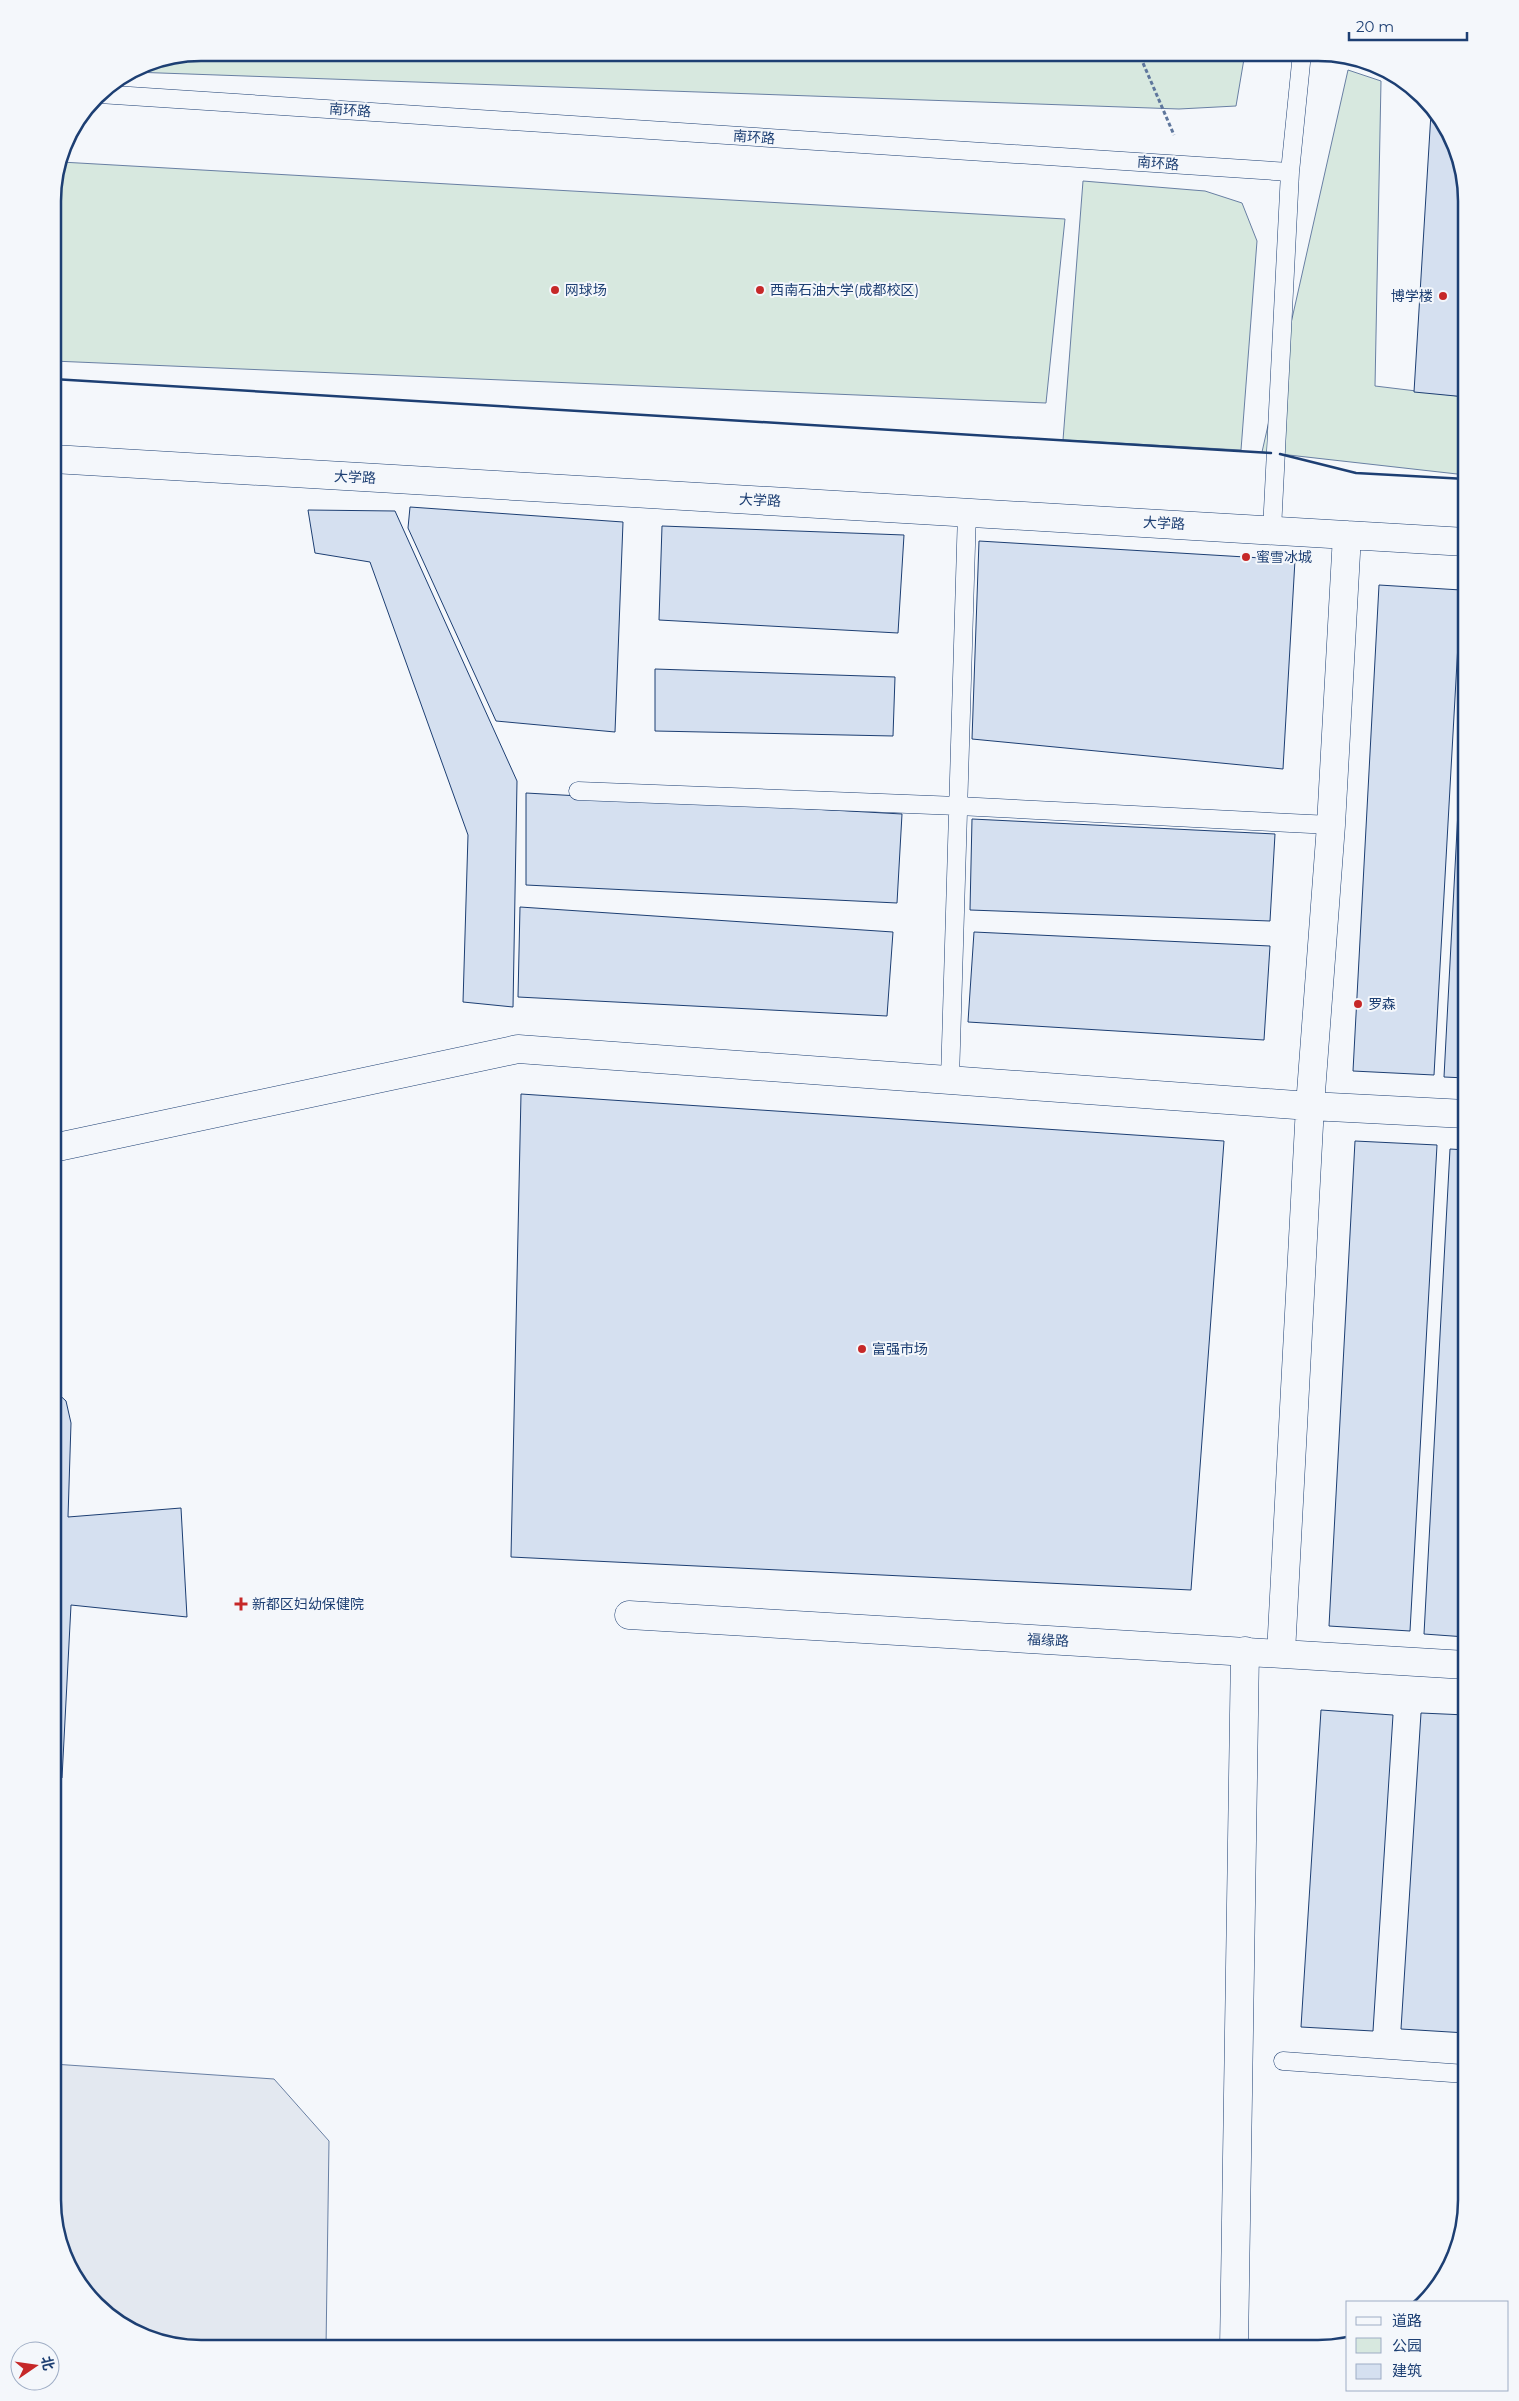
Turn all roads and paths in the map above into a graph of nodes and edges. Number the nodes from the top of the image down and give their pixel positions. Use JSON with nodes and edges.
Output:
{"nodes":[{"id":1,"x":1143,"y":62,"type":"edge"},
{"id":2,"x":1301,"y":62,"type":"edge"},
{"id":3,"x":110,"y":95,"type":"edge"},
{"id":4,"x":1187,"y":165,"type":"junction"},
{"id":5,"x":1290,"y":172,"type":"junction"},
{"id":6,"x":62,"y":460,"type":"edge"},
{"id":7,"x":967,"y":512,"type":"junction"},
{"id":8,"x":1272,"y":530,"type":"junction"},
{"id":9,"x":1348,"y":536,"type":"junction"},
{"id":10,"x":1458,"y":542,"type":"edge"},
{"id":11,"x":578,"y":791,"type":"dead end"},
{"id":12,"x":958,"y":806,"type":"junction"},
{"id":13,"x":1331,"y":825,"type":"junction"},
{"id":14,"x":950,"y":1079,"type":"junction"},
{"id":15,"x":1310,"y":1106,"type":"junction"},
{"id":16,"x":1458,"y":1114,"type":"edge"},
{"id":17,"x":62,"y":1146,"type":"edge"},
{"id":18,"x":629,"y":1615,"type":"dead end"},
{"id":19,"x":1244,"y":1651,"type":"junction"},
{"id":20,"x":1280,"y":1654,"type":"junction"},
{"id":21,"x":1458,"y":1665,"type":"edge"},
{"id":22,"x":1283,"y":2061,"type":"dead end"},
{"id":23,"x":1458,"y":2073,"type":"edge"},
{"id":24,"x":1234,"y":2340,"type":"edge"}],
"edges":[{"from":1,"to":4,"type":"path"},
{"from":2,"to":5,"type":"lane"},
{"from":3,"to":4,"type":"lane","name":"南环路"},
{"from":4,"to":5,"type":"lane","name":"南环路"},
{"from":5,"to":8,"type":"lane"},
{"from":6,"to":7,"type":"street","name":"大学路"},
{"from":7,"to":8,"type":"street","name":"大学路"},
{"from":7,"to":12,"type":"lane"},
{"from":8,"to":9,"type":"street","name":"大学路"},
{"from":9,"to":10,"type":"street","name":"大学路"},
{"from":9,"to":13,"type":"street"},
{"from":11,"to":12,"type":"lane"},
{"from":12,"to":13,"type":"lane"},
{"from":12,"to":14,"type":"lane"},
{"from":13,"to":15,"type":"street"},
{"from":14,"to":15,"type":"street"},
{"from":14,"to":17,"type":"street"},
{"from":15,"to":16,"type":"street"},
{"from":15,"to":20,"type":"street"},
{"from":18,"to":19,"type":"street","name":"福缘路"},
{"from":19,"to":20,"type":"street","name":"福缘路"},
{"from":19,"to":24,"type":"street"},
{"from":20,"to":21,"type":"street","name":"福缘路"},
{"from":22,"to":23,"type":"lane"}]}
